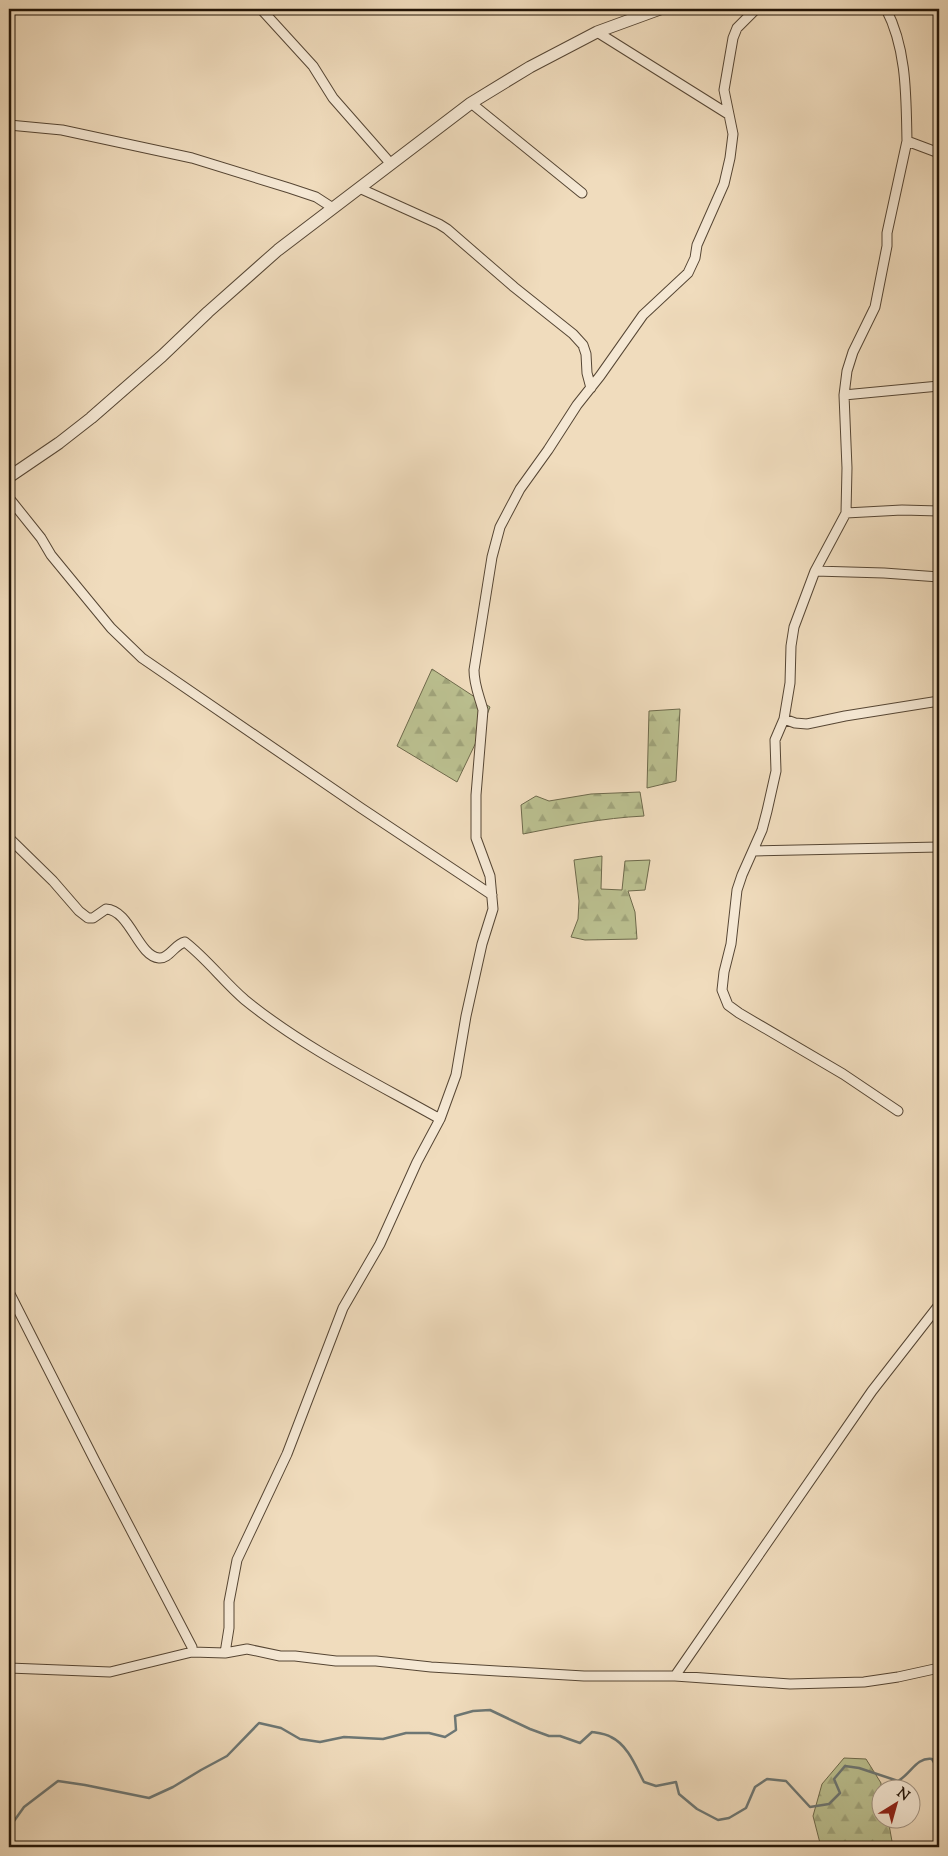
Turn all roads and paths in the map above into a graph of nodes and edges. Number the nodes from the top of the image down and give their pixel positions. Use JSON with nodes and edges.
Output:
{"nodes":[{"id":1,"x":261,"y":9,"type":"edge"},
{"id":2,"x":660,"y":9,"type":"edge"},
{"id":3,"x":756,"y":9,"type":"edge"},
{"id":4,"x":886,"y":9,"type":"edge"},
{"id":5,"x":597,"y":32,"type":"junction"},
{"id":6,"x":471,"y":103,"type":"junction"},
{"id":7,"x":728,"y":114,"type":"junction"},
{"id":8,"x":9,"y":125,"type":"edge"},
{"id":9,"x":908,"y":141,"type":"junction"},
{"id":10,"x":939,"y":153,"type":"edge"},
{"id":11,"x":391,"y":164,"type":"junction"},
{"id":12,"x":360,"y":188,"type":"junction"},
{"id":13,"x":582,"y":193,"type":"dead end"},
{"id":14,"x":333,"y":208,"type":"junction"},
{"id":15,"x":939,"y":386,"type":"edge"},
{"id":16,"x":591,"y":388,"type":"junction"},
{"id":17,"x":844,"y":395,"type":"junction"},
{"id":18,"x":9,"y":477,"type":"edge"},
{"id":19,"x":9,"y":498,"type":"edge"},
{"id":20,"x":939,"y":511,"type":"edge"},
{"id":21,"x":846,"y":513,"type":"junction"},
{"id":22,"x":815,"y":571,"type":"junction"},
{"id":23,"x":939,"y":577,"type":"edge"},
{"id":24,"x":939,"y":701,"type":"edge"},
{"id":25,"x":784,"y":719,"type":"junction"},
{"id":26,"x":9,"y":838,"type":"edge"},
{"id":27,"x":939,"y":846,"type":"edge"},
{"id":28,"x":754,"y":851,"type":"junction"},
{"id":29,"x":492,"y":895,"type":"junction"},
{"id":30,"x":898,"y":1111,"type":"dead end"},
{"id":31,"x":440,"y":1119,"type":"junction"},
{"id":32,"x":9,"y":1292,"type":"edge"},
{"id":33,"x":939,"y":1305,"type":"edge"},
{"id":34,"x":192,"y":1652,"type":"junction"},
{"id":35,"x":225,"y":1653,"type":"junction"},
{"id":36,"x":9,"y":1668,"type":"edge"},
{"id":37,"x":939,"y":1668,"type":"edge"},
{"id":38,"x":675,"y":1676,"type":"junction"}],
"edges":[{"from":1,"to":11,"type":"street"},
{"from":2,"to":5,"type":"street"},
{"from":3,"to":7,"type":"street"},
{"from":4,"to":9,"type":"street"},
{"from":5,"to":6,"type":"street"},
{"from":5,"to":7,"type":"street"},
{"from":6,"to":11,"type":"street"},
{"from":6,"to":13,"type":"street"},
{"from":7,"to":16,"type":"street"},
{"from":8,"to":14,"type":"street"},
{"from":9,"to":10,"type":"street"},
{"from":9,"to":17,"type":"street"},
{"from":11,"to":12,"type":"street"},
{"from":12,"to":14,"type":"street"},
{"from":12,"to":16,"type":"street"},
{"from":14,"to":18,"type":"street"},
{"from":15,"to":17,"type":"street"},
{"from":16,"to":29,"type":"street"},
{"from":17,"to":21,"type":"street"},
{"from":19,"to":29,"type":"street"},
{"from":20,"to":21,"type":"street"},
{"from":21,"to":22,"type":"street"},
{"from":22,"to":23,"type":"street"},
{"from":22,"to":25,"type":"street"},
{"from":24,"to":25,"type":"street"},
{"from":25,"to":28,"type":"street"},
{"from":26,"to":31,"type":"street"},
{"from":27,"to":28,"type":"street"},
{"from":28,"to":30,"type":"street"},
{"from":29,"to":31,"type":"street"},
{"from":31,"to":35,"type":"street"},
{"from":32,"to":34,"type":"street"},
{"from":33,"to":38,"type":"street"},
{"from":34,"to":35,"type":"street"},
{"from":34,"to":36,"type":"street"},
{"from":35,"to":38,"type":"street"},
{"from":37,"to":38,"type":"street"}]}
